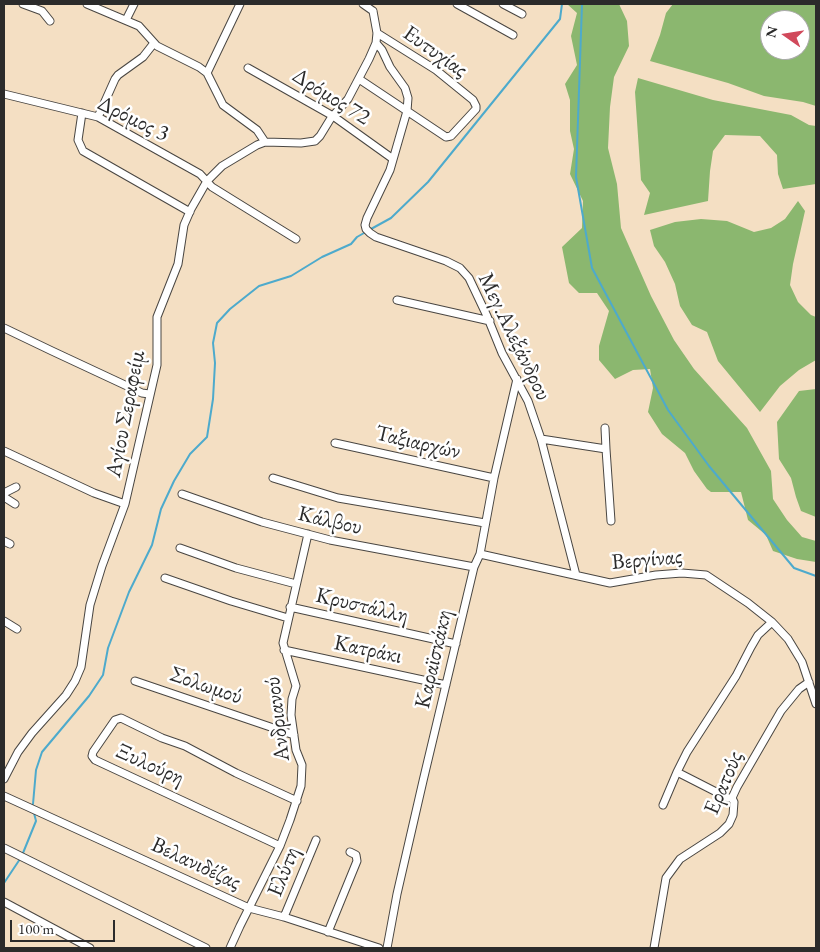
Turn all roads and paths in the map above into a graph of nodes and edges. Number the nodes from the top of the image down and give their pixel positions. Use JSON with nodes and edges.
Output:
{"nodes":[{"id":1,"x":23,"y":4,"type":"edge"},
{"id":2,"x":87,"y":4,"type":"edge"},
{"id":3,"x":134,"y":4,"type":"edge"},
{"id":4,"x":240,"y":4,"type":"edge"},
{"id":5,"x":363,"y":4,"type":"edge"},
{"id":6,"x":379,"y":4,"type":"edge"},
{"id":7,"x":457,"y":4,"type":"edge"},
{"id":8,"x":503,"y":4,"type":"edge"},
{"id":9,"x":373,"y":11,"type":"junction"},
{"id":10,"x":522,"y":14,"type":"dead end"},
{"id":11,"x":126,"y":20,"type":"junction"},
{"id":12,"x":50,"y":21,"type":"dead end"},
{"id":13,"x":377,"y":33,"type":"junction"},
{"id":14,"x":513,"y":35,"type":"dead end"},
{"id":15,"x":154,"y":43,"type":"junction"},
{"id":16,"x":376,"y":43,"type":"junction"},
{"id":17,"x":248,"y":68,"type":"dead end"},
{"id":18,"x":206,"y":73,"type":"junction"},
{"id":19,"x":359,"y":79,"type":"junction"},
{"id":20,"x":4,"y":94,"type":"edge"},
{"id":21,"x":407,"y":111,"type":"junction"},
{"id":22,"x":82,"y":113,"type":"junction"},
{"id":23,"x":333,"y":116,"type":"junction"},
{"id":24,"x":98,"y":117,"type":"junction"},
{"id":25,"x":265,"y":142,"type":"junction"},
{"id":26,"x":394,"y":159,"type":"junction"},
{"id":27,"x":209,"y":183,"type":"junction"},
{"id":28,"x":190,"y":212,"type":"junction"},
{"id":29,"x":296,"y":239,"type":"dead end"},
{"id":30,"x":397,"y":300,"type":"dead end"},
{"id":31,"x":490,"y":321,"type":"junction"},
{"id":32,"x":4,"y":328,"type":"edge"},
{"id":33,"x":517,"y":379,"type":"junction"},
{"id":34,"x":150,"y":394,"type":"junction"},
{"id":35,"x":605,"y":428,"type":"dead end"},
{"id":36,"x":541,"y":439,"type":"junction"},
{"id":37,"x":335,"y":443,"type":"dead end"},
{"id":38,"x":606,"y":450,"type":"junction"},
{"id":39,"x":4,"y":451,"type":"edge"},
{"id":40,"x":273,"y":478,"type":"dead end"},
{"id":41,"x":494,"y":478,"type":"junction"},
{"id":42,"x":16,"y":487,"type":"dead end"},
{"id":43,"x":4,"y":493,"type":"edge"},
{"id":44,"x":182,"y":494,"type":"dead end"},
{"id":45,"x":4,"y":497,"type":"edge"},
{"id":46,"x":15,"y":504,"type":"dead end"},
{"id":47,"x":126,"y":504,"type":"junction"},
{"id":48,"x":611,"y":521,"type":"dead end"},
{"id":49,"x":485,"y":523,"type":"junction"},
{"id":50,"x":308,"y":534,"type":"junction"},
{"id":51,"x":180,"y":548,"type":"dead end"},
{"id":52,"x":480,"y":554,"type":"junction"},
{"id":53,"x":474,"y":567,"type":"junction"},
{"id":54,"x":576,"y":575,"type":"junction"},
{"id":55,"x":165,"y":578,"type":"dead end"},
{"id":56,"x":296,"y":584,"type":"junction"},
{"id":57,"x":290,"y":607,"type":"junction"},
{"id":58,"x":288,"y":618,"type":"junction"},
{"id":59,"x":4,"y":621,"type":"edge"},
{"id":60,"x":772,"y":622,"type":"junction"},
{"id":61,"x":17,"y":630,"type":"dead end"},
{"id":62,"x":456,"y":644,"type":"junction"},
{"id":63,"x":284,"y":650,"type":"junction"},
{"id":64,"x":135,"y":681,"type":"dead end"},
{"id":65,"x":809,"y":682,"type":"junction"},
{"id":66,"x":446,"y":685,"type":"junction"},
{"id":67,"x":816,"y":704,"type":"edge"},
{"id":68,"x":294,"y":735,"type":"junction"},
{"id":69,"x":677,"y":772,"type":"junction"},
{"id":70,"x":4,"y":780,"type":"edge"},
{"id":71,"x":4,"y":796,"type":"edge"},
{"id":72,"x":732,"y":798,"type":"junction"},
{"id":73,"x":297,"y":801,"type":"junction"},
{"id":74,"x":663,"y":805,"type":"dead end"},
{"id":75,"x":316,"y":840,"type":"dead end"},
{"id":76,"x":280,"y":846,"type":"junction"},
{"id":77,"x":4,"y":848,"type":"edge"},
{"id":78,"x":350,"y":852,"type":"dead end"},
{"id":79,"x":4,"y":902,"type":"edge"},
{"id":80,"x":249,"y":908,"type":"junction"},
{"id":81,"x":284,"y":917,"type":"junction"},
{"id":82,"x":328,"y":932,"type":"junction"},
{"id":83,"x":90,"y":948,"type":"edge"},
{"id":84,"x":206,"y":948,"type":"edge"},
{"id":85,"x":230,"y":948,"type":"edge"},
{"id":86,"x":379,"y":948,"type":"edge"},
{"id":87,"x":387,"y":948,"type":"edge"},
{"id":88,"x":654,"y":948,"type":"edge"}],
"edges":[{"from":1,"to":12,"type":"street"},
{"from":2,"to":11,"type":"street"},
{"from":3,"to":11,"type":"street"},
{"from":4,"to":18,"type":"street"},
{"from":5,"to":9,"type":"street"},
{"from":6,"to":9,"type":"street"},
{"from":7,"to":14,"type":"street"},
{"from":8,"to":10,"type":"street"},
{"from":9,"to":13,"type":"street"},
{"from":11,"to":15,"type":"street"},
{"from":13,"to":16,"type":"street"},
{"from":13,"to":21,"type":"street","name":"Ευτυχίας"},
{"from":15,"to":18,"type":"street"},
{"from":15,"to":24,"type":"street"},
{"from":16,"to":19,"type":"street","name":"Αγίου Σεραφείμ"},
{"from":16,"to":21,"type":"street","name":"Μεγ.Αλεξάνδρου"},
{"from":17,"to":23,"type":"street","name":"Δρόμος 72"},
{"from":18,"to":25,"type":"street"},
{"from":19,"to":21,"type":"street"},
{"from":19,"to":23,"type":"street","name":"Αγίου Σεραφείμ"},
{"from":20,"to":22,"type":"street","name":"Δρόμος 3"},
{"from":21,"to":26,"type":"street","name":"Μεγ.Αλεξάνδρου"},
{"from":22,"to":24,"type":"street","name":"Δρόμος 3"},
{"from":22,"to":28,"type":"street"},
{"from":23,"to":25,"type":"street","name":"Αγίου Σεραφείμ"},
{"from":23,"to":26,"type":"street","name":"Δρόμος 72"},
{"from":24,"to":27,"type":"street","name":"Δρόμος 3"},
{"from":25,"to":27,"type":"street","name":"Αγίου Σεραφείμ"},
{"from":26,"to":31,"type":"street","name":"Μεγ.Αλεξάνδρου"},
{"from":27,"to":28,"type":"street","name":"Αγίου Σεραφείμ"},
{"from":27,"to":29,"type":"street","name":"Δρόμος 3"},
{"from":28,"to":34,"type":"street","name":"Αγίου Σεραφείμ"},
{"from":30,"to":31,"type":"street"},
{"from":31,"to":33,"type":"street","name":"Μεγ.Αλεξάνδρου"},
{"from":32,"to":34,"type":"street"},
{"from":33,"to":36,"type":"street","name":"Μεγ.Αλεξάνδρου"},
{"from":33,"to":41,"type":"street","name":"Καραϊσκάκη"},
{"from":34,"to":47,"type":"street","name":"Αγίου Σεραφείμ"},
{"from":35,"to":38,"type":"street"},
{"from":36,"to":38,"type":"street"},
{"from":36,"to":54,"type":"street","name":"Μεγ.Αλεξάνδρου"},
{"from":37,"to":41,"type":"street","name":"Ταξιαρχών"},
{"from":38,"to":48,"type":"street"},
{"from":39,"to":47,"type":"street"},
{"from":40,"to":49,"type":"street"},
{"from":41,"to":49,"type":"street","name":"Καραϊσκάκη"},
{"from":42,"to":43,"type":"street"},
{"from":44,"to":50,"type":"street","name":"Κάλβου"},
{"from":45,"to":46,"type":"street"},
{"from":47,"to":70,"type":"street","name":"Αγίου Σεραφείμ"},
{"from":49,"to":52,"type":"street","name":"Καραϊσκάκη"},
{"from":50,"to":53,"type":"street","name":"Κάλβου"},
{"from":50,"to":56,"type":"street","name":"Ανδριανού"},
{"from":51,"to":56,"type":"street"},
{"from":52,"to":53,"type":"street","name":"Καραϊσκάκη"},
{"from":52,"to":54,"type":"street","name":"Βεργίνας"},
{"from":53,"to":62,"type":"street","name":"Καραϊσκάκη"},
{"from":54,"to":60,"type":"street","name":"Βεργίνας"},
{"from":55,"to":58,"type":"street"},
{"from":56,"to":57,"type":"street","name":"Ανδριανού"},
{"from":57,"to":58,"type":"street","name":"Ανδριανού"},
{"from":57,"to":62,"type":"street","name":"Κρυστάλλη"},
{"from":58,"to":63,"type":"street","name":"Ανδριανού"},
{"from":59,"to":61,"type":"street"},
{"from":60,"to":65,"type":"street","name":"Βεργίνας"},
{"from":60,"to":69,"type":"street"},
{"from":62,"to":66,"type":"street","name":"Καραϊσκάκη"},
{"from":63,"to":66,"type":"street","name":"Κατράκι"},
{"from":63,"to":68,"type":"street","name":"Ανδριανού"},
{"from":64,"to":68,"type":"street","name":"Σολωμού"},
{"from":65,"to":67,"type":"street","name":"Βεργίνας"},
{"from":65,"to":72,"type":"street","name":"Ερατούς"},
{"from":66,"to":87,"type":"street","name":"Καραϊσκάκη"},
{"from":68,"to":73,"type":"street","name":"Ανδριανού"},
{"from":69,"to":72,"type":"street"},
{"from":69,"to":74,"type":"street"},
{"from":71,"to":80,"type":"street","name":"Βελανιδέζας"},
{"from":72,"to":88,"type":"street","name":"Ερατούς"},
{"from":73,"to":76,"type":"street","name":"Ανδριανού"},
{"from":73,"to":76,"type":"street","name":"Ξυλούρη"},
{"from":75,"to":81,"type":"street","name":"Ελύτη"},
{"from":76,"to":80,"type":"street","name":"Ανδριανού"},
{"from":77,"to":84,"type":"street"},
{"from":78,"to":82,"type":"street"},
{"from":79,"to":83,"type":"street"},
{"from":80,"to":81,"type":"street","name":"Βελανιδέζας"},
{"from":80,"to":85,"type":"street","name":"Ανδριανού"},
{"from":81,"to":82,"type":"street","name":"Βελανιδέζας"},
{"from":82,"to":86,"type":"street","name":"Βελανιδέζας"}]}
